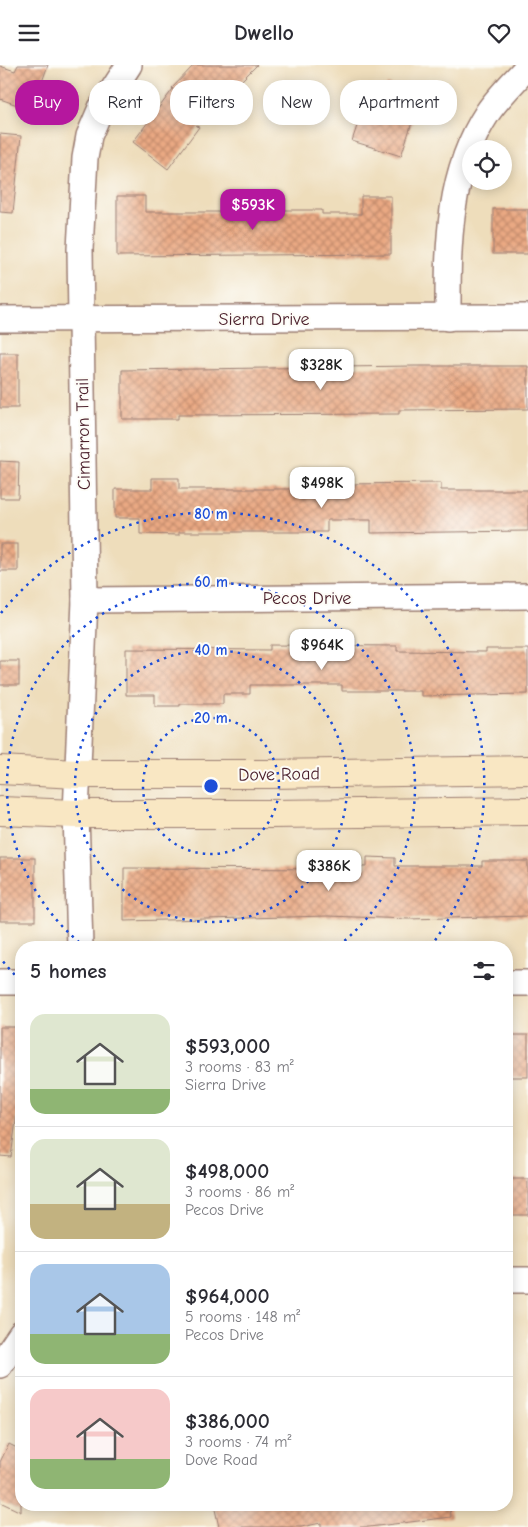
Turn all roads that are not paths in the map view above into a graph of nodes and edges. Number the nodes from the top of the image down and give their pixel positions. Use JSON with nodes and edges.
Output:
{"nodes":[{"id":1,"x":129,"y":65,"type":"edge"},
{"id":2,"x":528,"y":66,"type":"edge"},
{"id":3,"x":528,"y":317,"type":"edge"},
{"id":4,"x":448,"y":318,"type":"junction"},
{"id":5,"x":0,"y":319,"type":"edge"},
{"id":6,"x":81,"y":319,"type":"junction"},
{"id":7,"x":528,"y":596,"type":"edge"},
{"id":8,"x":85,"y":600,"type":"junction"},
{"id":9,"x":0,"y":770,"type":"edge"},
{"id":10,"x":528,"y":770,"type":"edge"},
{"id":11,"x":77,"y":774,"type":"junction"},
{"id":12,"x":0,"y":811,"type":"edge"},
{"id":13,"x":528,"y":811,"type":"edge"},
{"id":14,"x":76,"y":814,"type":"junction"},
{"id":15,"x":80,"y":941,"type":"edge"},
{"id":16,"x":0,"y":982,"type":"edge"},
{"id":17,"x":15,"y":982,"type":"edge"},
{"id":18,"x":513,"y":983,"type":"edge"},
{"id":19,"x":528,"y":983,"type":"edge"},
{"id":20,"x":528,"y":1280,"type":"edge"},
{"id":21,"x":513,"y":1281,"type":"edge"},
{"id":22,"x":15,"y":1342,"type":"edge"},
{"id":23,"x":0,"y":1365,"type":"edge"}],
"edges":[{"from":1,"to":6,"type":"street","name":"Cimarron Trail"},
{"from":2,"to":4,"type":"street"},
{"from":3,"to":4,"type":"street","name":"Sierra Drive"},
{"from":4,"to":6,"type":"street","name":"Sierra Drive"},
{"from":5,"to":6,"type":"street","name":"Sierra Drive"},
{"from":6,"to":8,"type":"street","name":"Cimarron Trail"},
{"from":7,"to":8,"type":"street","name":"Pecos Drive"},
{"from":8,"to":11,"type":"street","name":"Cimarron Trail"},
{"from":9,"to":11,"type":"main road","name":"Dove Road"},
{"from":10,"to":11,"type":"main road","name":"Dove Road"},
{"from":11,"to":14,"type":"street","name":"Cimarron Trail"},
{"from":12,"to":14,"type":"main road"},
{"from":13,"to":14,"type":"main road"},
{"from":14,"to":15,"type":"street","name":"Cimarron Trail"},
{"from":16,"to":17,"type":"street"},
{"from":18,"to":19,"type":"street"},
{"from":20,"to":21,"type":"street"},
{"from":22,"to":23,"type":"street"}]}
